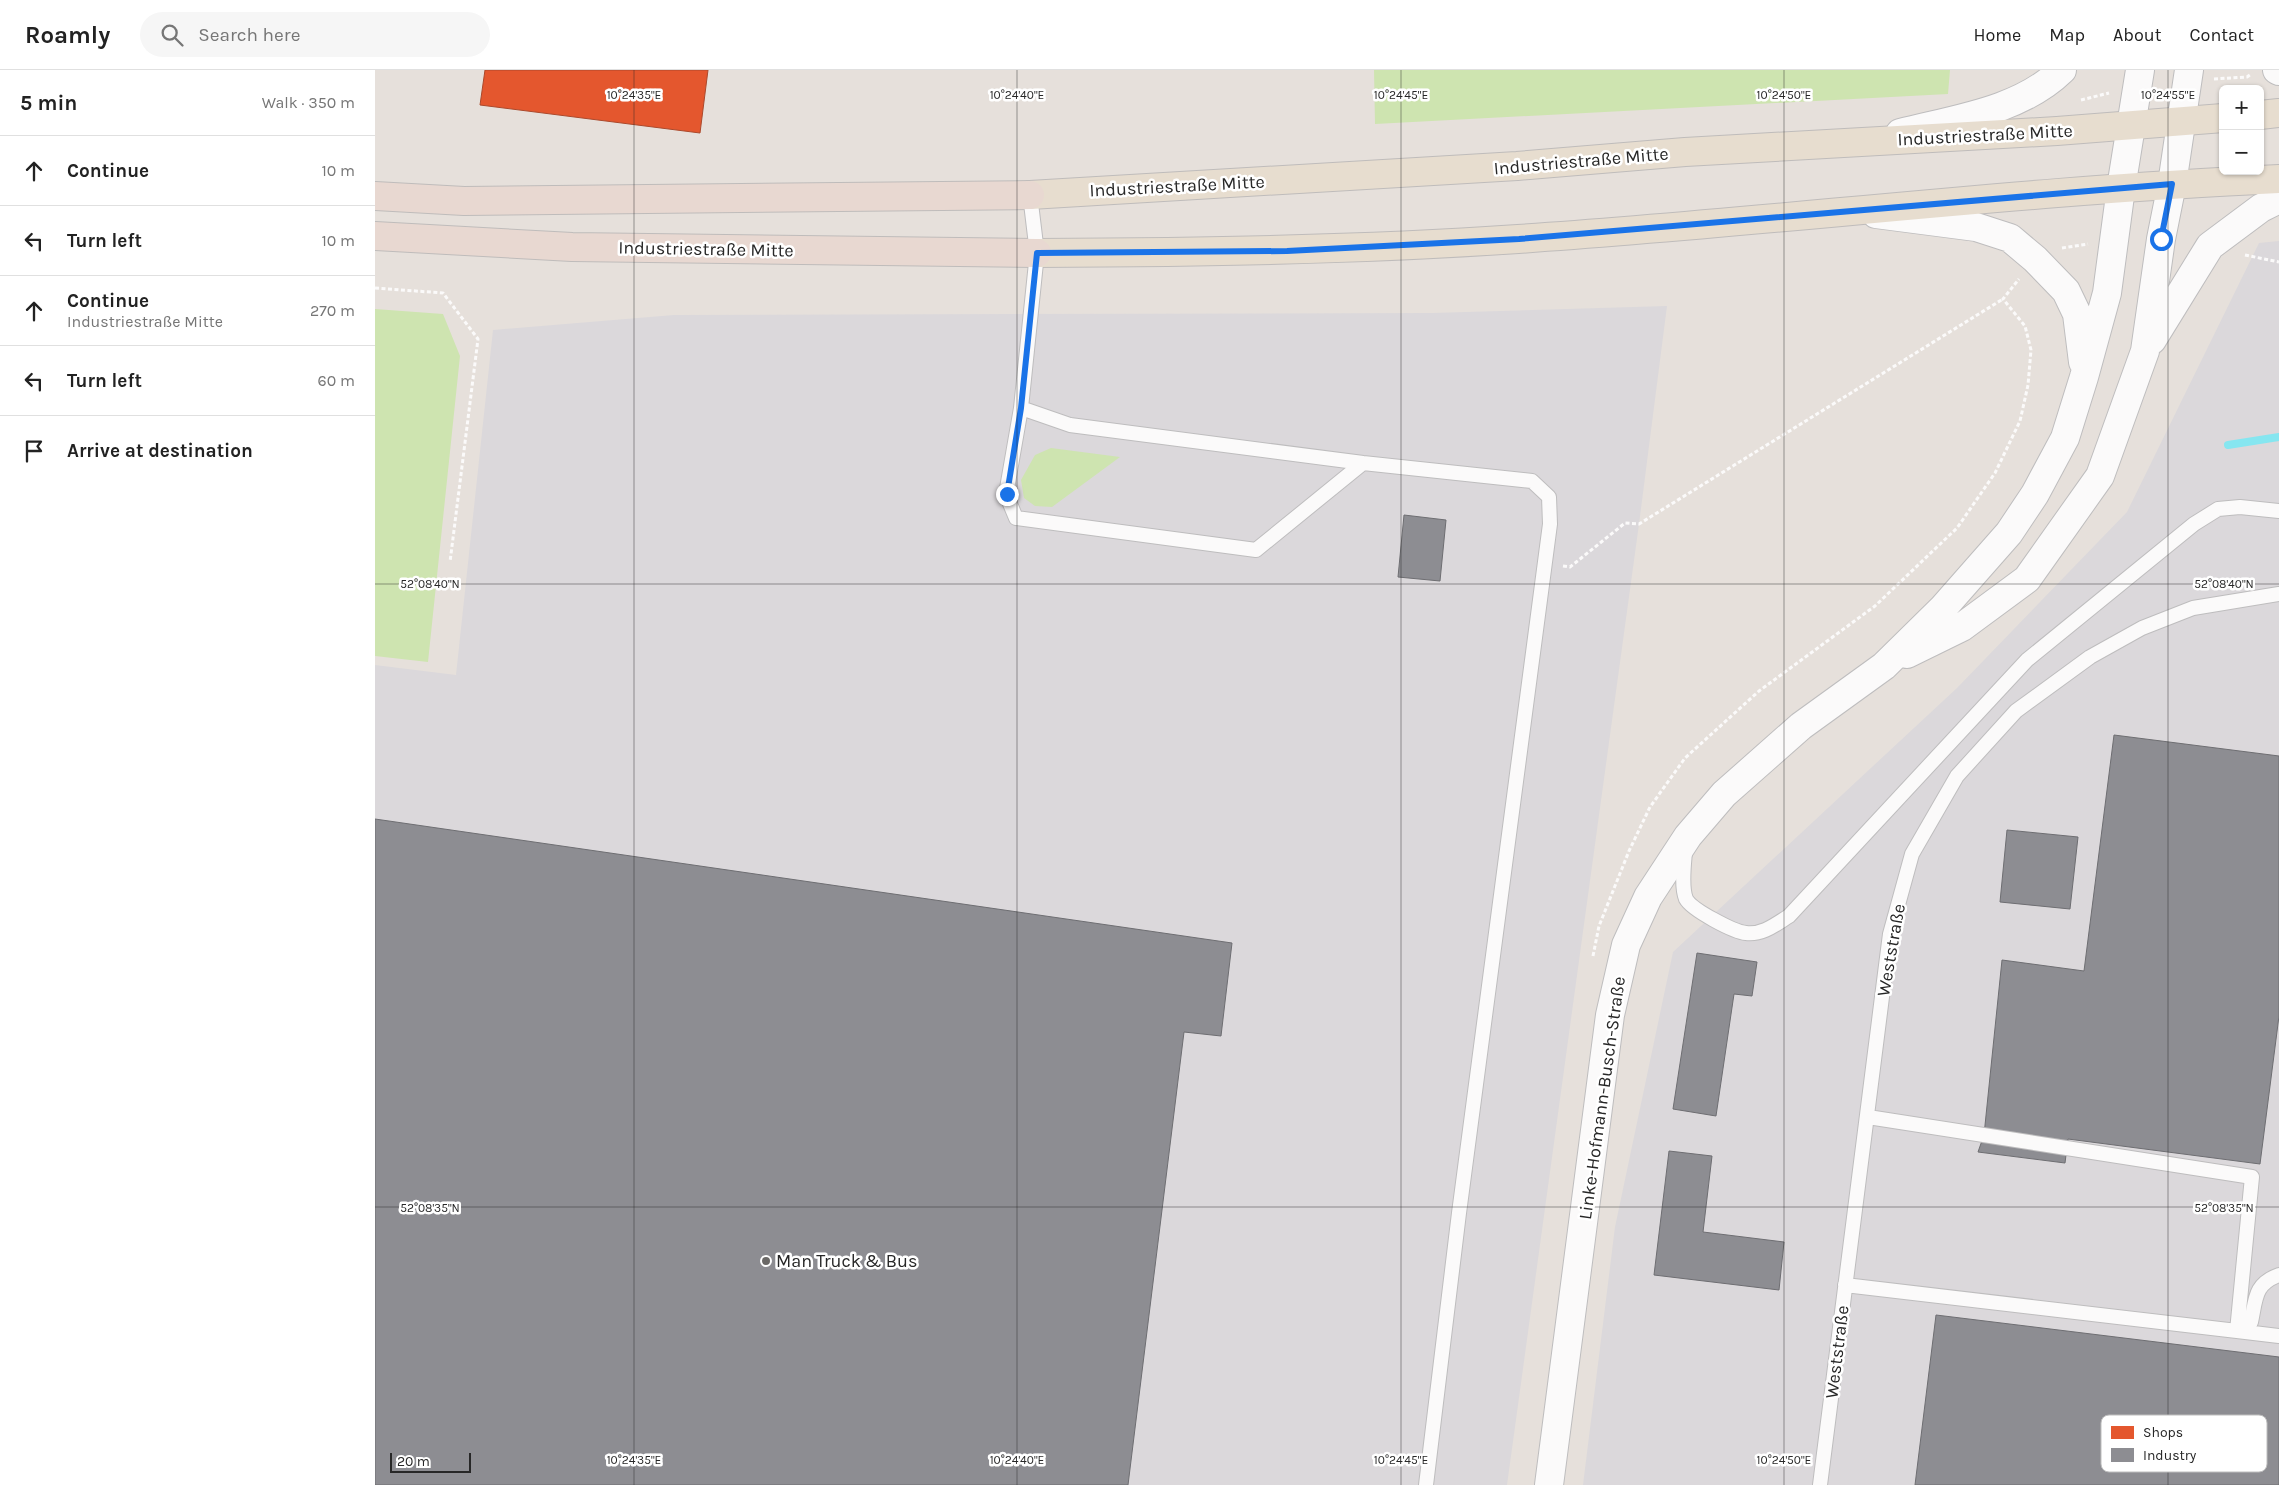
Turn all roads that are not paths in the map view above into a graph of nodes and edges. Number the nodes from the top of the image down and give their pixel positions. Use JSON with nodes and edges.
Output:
{"nodes":[{"id":1,"x":2062,"y":70,"type":"edge"},
{"id":2,"x":2140,"y":70,"type":"edge"},
{"id":3,"x":2189,"y":70,"type":"edge"},
{"id":4,"x":2279,"y":113,"type":"edge"},
{"id":5,"x":2264,"y":115,"type":"edge"},
{"id":6,"x":2219,"y":118,"type":"edge"},
{"id":7,"x":2181,"y":121,"type":"junction"},
{"id":8,"x":2132,"y":124,"type":"junction"},
{"id":9,"x":1866,"y":142,"type":"junction"},
{"id":10,"x":2279,"y":179,"type":"edge"},
{"id":11,"x":2172,"y":184,"type":"junction"},
{"id":12,"x":2121,"y":188,"type":"junction"},
{"id":13,"x":1030,"y":194,"type":"junction"},
{"id":14,"x":375,"y":196,"type":"edge"},
{"id":15,"x":2279,"y":199,"type":"edge"},
{"id":16,"x":1850,"y":211,"type":"junction"},
{"id":17,"x":375,"y":236,"type":"edge"},
{"id":18,"x":1037,"y":253,"type":"junction"},
{"id":19,"x":2145,"y":351,"type":"junction"},
{"id":20,"x":2084,"y":377,"type":"junction"},
{"id":21,"x":1021,"y":408,"type":"junction"},
{"id":22,"x":1363,"y":463,"type":"junction"},
{"id":23,"x":2279,"y":511,"type":"edge"},
{"id":24,"x":2279,"y":594,"type":"edge"},
{"id":25,"x":1884,"y":666,"type":"junction"},
{"id":26,"x":1687,"y":836,"type":"junction"},
{"id":27,"x":1868,"y":1117,"type":"junction"},
{"id":28,"x":2279,"y":1275,"type":"edge"},
{"id":29,"x":1845,"y":1285,"type":"junction"},
{"id":30,"x":2237,"y":1331,"type":"junction"},
{"id":31,"x":2279,"y":1336,"type":"edge"},
{"id":32,"x":1426,"y":1485,"type":"edge"},
{"id":33,"x":1549,"y":1485,"type":"edge"},
{"id":34,"x":1820,"y":1485,"type":"edge"}],
"edges":[{"from":1,"to":9,"type":"street"},
{"from":2,"to":8,"type":"street","name":"Linke-Hofmann-Busch-Straße"},
{"from":3,"to":7,"type":"street","name":"Linke-Hofmann-Busch-Straße"},
{"from":4,"to":5,"type":"main road"},
{"from":6,"to":7,"type":"main road","name":"Industriestraße Mitte"},
{"from":7,"to":8,"type":"main road","name":"Industriestraße Mitte"},
{"from":7,"to":11,"type":"street","name":"Linke-Hofmann-Busch-Straße"},
{"from":8,"to":9,"type":"main road","name":"Industriestraße Mitte"},
{"from":8,"to":12,"type":"street","name":"Linke-Hofmann-Busch-Straße"},
{"from":9,"to":13,"type":"main road","name":"Industriestraße Mitte"},
{"from":10,"to":11,"type":"main road","name":"Industriestraße Mitte"},
{"from":11,"to":12,"type":"main road","name":"Industriestraße Mitte"},
{"from":11,"to":19,"type":"street","name":"Linke-Hofmann-Busch-Straße"},
{"from":12,"to":16,"type":"main road","name":"Industriestraße Mitte"},
{"from":12,"to":20,"type":"street","name":"Linke-Hofmann-Busch-Straße"},
{"from":13,"to":14,"type":"highway","name":"Industriestraße Mitte"},
{"from":13,"to":18,"type":"lane"},
{"from":15,"to":19,"type":"street"},
{"from":16,"to":18,"type":"main road","name":"Industriestraße Mitte"},
{"from":16,"to":20,"type":"street"},
{"from":17,"to":18,"type":"highway","name":"Industriestraße Mitte"},
{"from":18,"to":21,"type":"lane"},
{"from":19,"to":25,"type":"street","name":"Linke-Hofmann-Busch-Straße"},
{"from":20,"to":25,"type":"street","name":"Linke-Hofmann-Busch-Straße"},
{"from":21,"to":22,"type":"lane"},
{"from":21,"to":22,"type":"lane"},
{"from":22,"to":32,"type":"lane"},
{"from":23,"to":26,"type":"lane"},
{"from":24,"to":27,"type":"lane","name":"Weststraße"},
{"from":25,"to":26,"type":"street","name":"Linke-Hofmann-Busch-Straße"},
{"from":26,"to":33,"type":"street","name":"Linke-Hofmann-Busch-Straße"},
{"from":27,"to":29,"type":"lane","name":"Weststraße"},
{"from":27,"to":30,"type":"lane"},
{"from":28,"to":30,"type":"lane"},
{"from":29,"to":30,"type":"lane"},
{"from":29,"to":34,"type":"lane","name":"Weststraße"},
{"from":30,"to":31,"type":"lane"}]}
